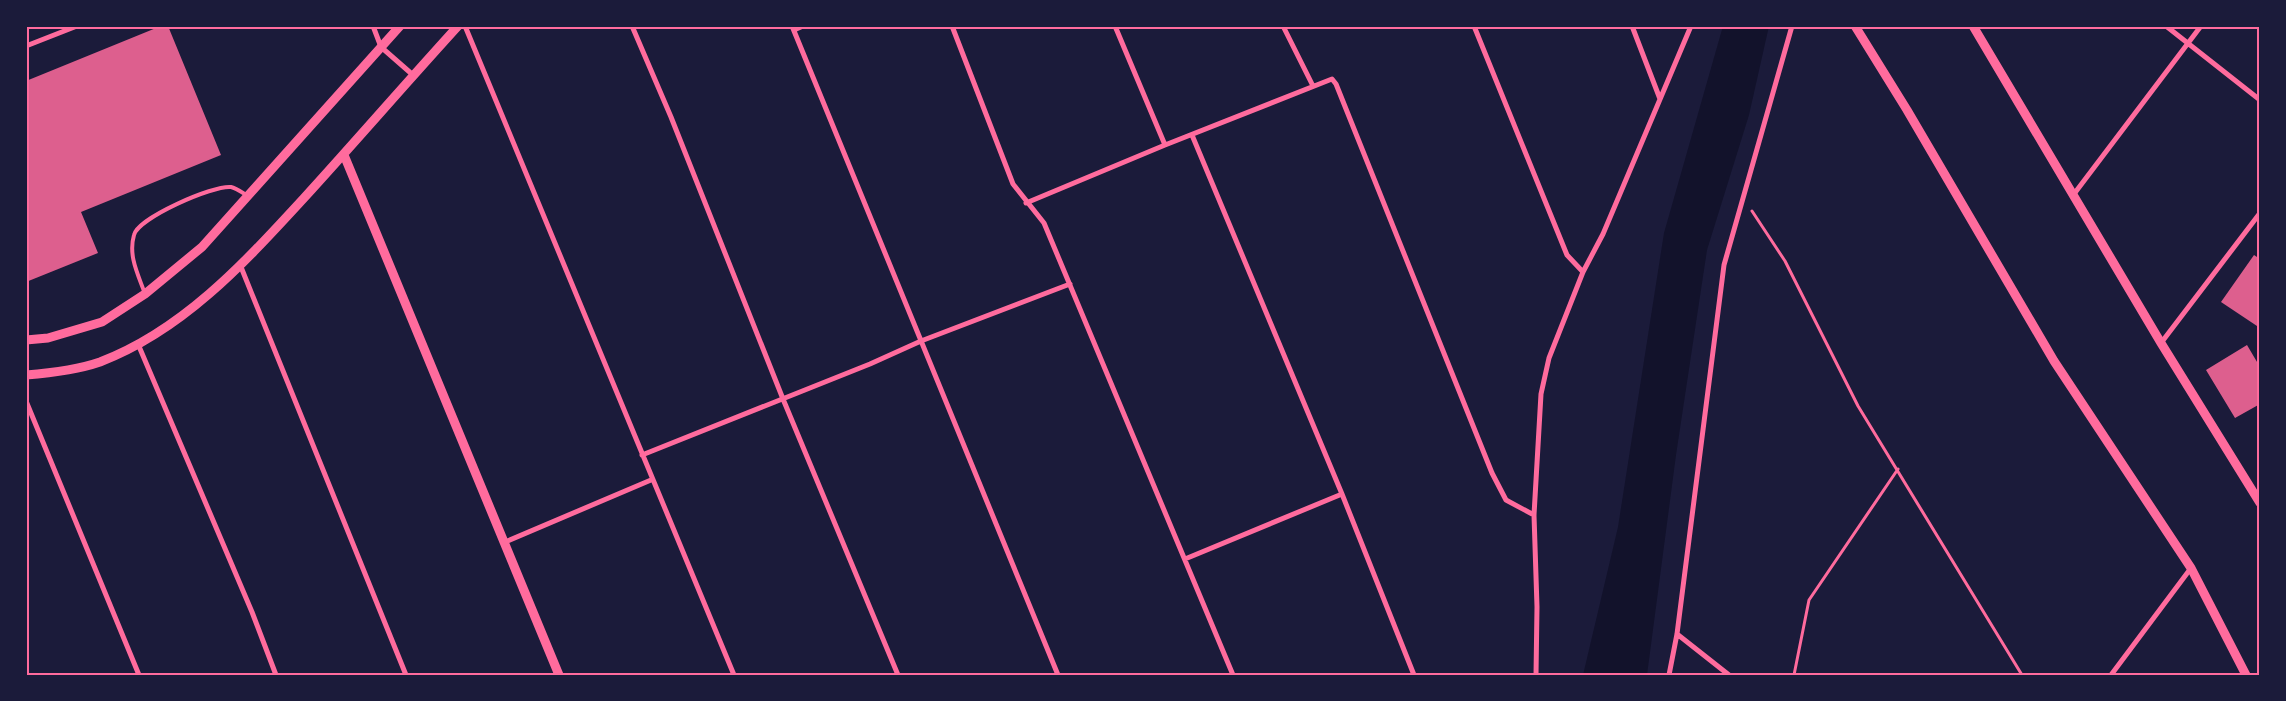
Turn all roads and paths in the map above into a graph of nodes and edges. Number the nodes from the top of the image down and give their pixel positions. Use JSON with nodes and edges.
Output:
{"nodes":[{"id":1,"x":77,"y":26,"type":"edge"},
{"id":2,"x":373,"y":26,"type":"edge"},
{"id":3,"x":400,"y":26,"type":"edge"},
{"id":4,"x":458,"y":26,"type":"edge"},
{"id":5,"x":465,"y":26,"type":"edge"},
{"id":6,"x":632,"y":26,"type":"edge"},
{"id":7,"x":803,"y":26,"type":"edge"},
{"id":8,"x":952,"y":26,"type":"edge"},
{"id":9,"x":1115,"y":26,"type":"edge"},
{"id":10,"x":1282,"y":26,"type":"edge"},
{"id":11,"x":1474,"y":26,"type":"edge"},
{"id":12,"x":1632,"y":26,"type":"edge"},
{"id":13,"x":1691,"y":26,"type":"edge"},
{"id":14,"x":1792,"y":26,"type":"edge"},
{"id":15,"x":1855,"y":26,"type":"edge"},
{"id":16,"x":1973,"y":26,"type":"edge"},
{"id":17,"x":2166,"y":26,"type":"edge"},
{"id":18,"x":2201,"y":26,"type":"edge"},
{"id":19,"x":793,"y":28,"type":"edge"},
{"id":20,"x":2188,"y":44,"type":"junction"},
{"id":21,"x":26,"y":46,"type":"edge"},
{"id":22,"x":381,"y":47,"type":"junction"},
{"id":23,"x":413,"y":76,"type":"junction"},
{"id":24,"x":1313,"y":86,"type":"junction"},
{"id":25,"x":1660,"y":99,"type":"junction"},
{"id":26,"x":2260,"y":100,"type":"edge"},
{"id":27,"x":1192,"y":135,"type":"junction"},
{"id":28,"x":1165,"y":145,"type":"junction"},
{"id":29,"x":344,"y":155,"type":"junction"},
{"id":30,"x":2074,"y":194,"type":"junction"},
{"id":31,"x":248,"y":196,"type":"junction"},
{"id":32,"x":1743,"y":198,"type":"junction"},
{"id":33,"x":1026,"y":203,"type":"junction"},
{"id":34,"x":2260,"y":213,"type":"edge"},
{"id":35,"x":241,"y":266,"type":"junction"},
{"id":36,"x":1583,"y":272,"type":"junction"},
{"id":37,"x":1070,"y":284,"type":"junction"},
{"id":38,"x":145,"y":294,"type":"junction"},
{"id":39,"x":26,"y":340,"type":"edge"},
{"id":40,"x":922,"y":341,"type":"junction"},
{"id":41,"x":2161,"y":343,"type":"junction"},
{"id":42,"x":138,"y":344,"type":"junction"},
{"id":43,"x":26,"y":375,"type":"edge"},
{"id":44,"x":783,"y":400,"type":"junction"},
{"id":45,"x":26,"y":401,"type":"edge"},
{"id":46,"x":642,"y":455,"type":"junction"},
{"id":47,"x":1898,"y":469,"type":"junction"},
{"id":48,"x":652,"y":480,"type":"junction"},
{"id":49,"x":1342,"y":494,"type":"junction"},
{"id":50,"x":2260,"y":503,"type":"edge"},
{"id":51,"x":1534,"y":515,"type":"junction"},
{"id":52,"x":505,"y":542,"type":"junction"},
{"id":53,"x":1185,"y":559,"type":"junction"},
{"id":54,"x":2191,"y":568,"type":"junction"},
{"id":55,"x":1677,"y":634,"type":"junction"},
{"id":56,"x":139,"y":675,"type":"edge"},
{"id":57,"x":276,"y":675,"type":"edge"},
{"id":58,"x":406,"y":675,"type":"edge"},
{"id":59,"x":559,"y":675,"type":"edge"},
{"id":60,"x":734,"y":675,"type":"edge"},
{"id":61,"x":898,"y":675,"type":"edge"},
{"id":62,"x":1058,"y":675,"type":"edge"},
{"id":63,"x":1233,"y":675,"type":"edge"},
{"id":64,"x":1414,"y":675,"type":"edge"},
{"id":65,"x":1536,"y":675,"type":"edge"},
{"id":66,"x":1669,"y":675,"type":"edge"},
{"id":67,"x":1729,"y":675,"type":"edge"},
{"id":68,"x":1794,"y":675,"type":"edge"},
{"id":69,"x":2022,"y":675,"type":"edge"},
{"id":70,"x":2112,"y":675,"type":"edge"},
{"id":71,"x":2246,"y":675,"type":"edge"}],
"edges":[{"from":1,"to":21,"type":"street"},
{"from":2,"to":22,"type":"street"},
{"from":3,"to":22,"type":"street"},
{"from":4,"to":23,"type":"street"},
{"from":5,"to":46,"type":"street"},
{"from":6,"to":44,"type":"street"},
{"from":7,"to":19,"type":"street"},
{"from":8,"to":33,"type":"street"},
{"from":9,"to":28,"type":"street"},
{"from":10,"to":24,"type":"street"},
{"from":11,"to":36,"type":"street"},
{"from":12,"to":25,"type":"street"},
{"from":13,"to":25,"type":"street"},
{"from":14,"to":32,"type":"street"},
{"from":15,"to":54,"type":"street"},
{"from":16,"to":30,"type":"street"},
{"from":17,"to":20,"type":"street"},
{"from":18,"to":20,"type":"street"},
{"from":19,"to":40,"type":"street"},
{"from":20,"to":26,"type":"street"},
{"from":20,"to":30,"type":"street"},
{"from":22,"to":23,"type":"street"},
{"from":22,"to":31,"type":"street"},
{"from":23,"to":29,"type":"street"},
{"from":24,"to":27,"type":"street"},
{"from":24,"to":51,"type":"street"},
{"from":25,"to":36,"type":"street"},
{"from":27,"to":28,"type":"street"},
{"from":27,"to":49,"type":"street"},
{"from":28,"to":33,"type":"street"},
{"from":29,"to":35,"type":"street"},
{"from":29,"to":52,"type":"street"},
{"from":30,"to":41,"type":"street"},
{"from":31,"to":38,"type":"street"},
{"from":31,"to":38,"type":"lane"},
{"from":32,"to":47,"type":"path"},
{"from":32,"to":55,"type":"street"},
{"from":33,"to":37,"type":"street"},
{"from":34,"to":41,"type":"street"},
{"from":35,"to":42,"type":"street"},
{"from":35,"to":58,"type":"street"},
{"from":36,"to":51,"type":"street"},
{"from":37,"to":40,"type":"street"},
{"from":37,"to":53,"type":"street"},
{"from":38,"to":39,"type":"street"},
{"from":40,"to":44,"type":"street"},
{"from":40,"to":62,"type":"street"},
{"from":41,"to":50,"type":"street"},
{"from":42,"to":43,"type":"street"},
{"from":42,"to":57,"type":"street"},
{"from":44,"to":46,"type":"street"},
{"from":44,"to":61,"type":"street"},
{"from":45,"to":56,"type":"street"},
{"from":46,"to":48,"type":"street"},
{"from":47,"to":68,"type":"path"},
{"from":47,"to":69,"type":"path"},
{"from":48,"to":52,"type":"street"},
{"from":48,"to":60,"type":"street"},
{"from":49,"to":53,"type":"street"},
{"from":49,"to":64,"type":"street"},
{"from":51,"to":65,"type":"street"},
{"from":52,"to":59,"type":"street"},
{"from":53,"to":63,"type":"street"},
{"from":54,"to":70,"type":"street"},
{"from":54,"to":71,"type":"street"},
{"from":55,"to":66,"type":"street"},
{"from":55,"to":67,"type":"street"}]}
